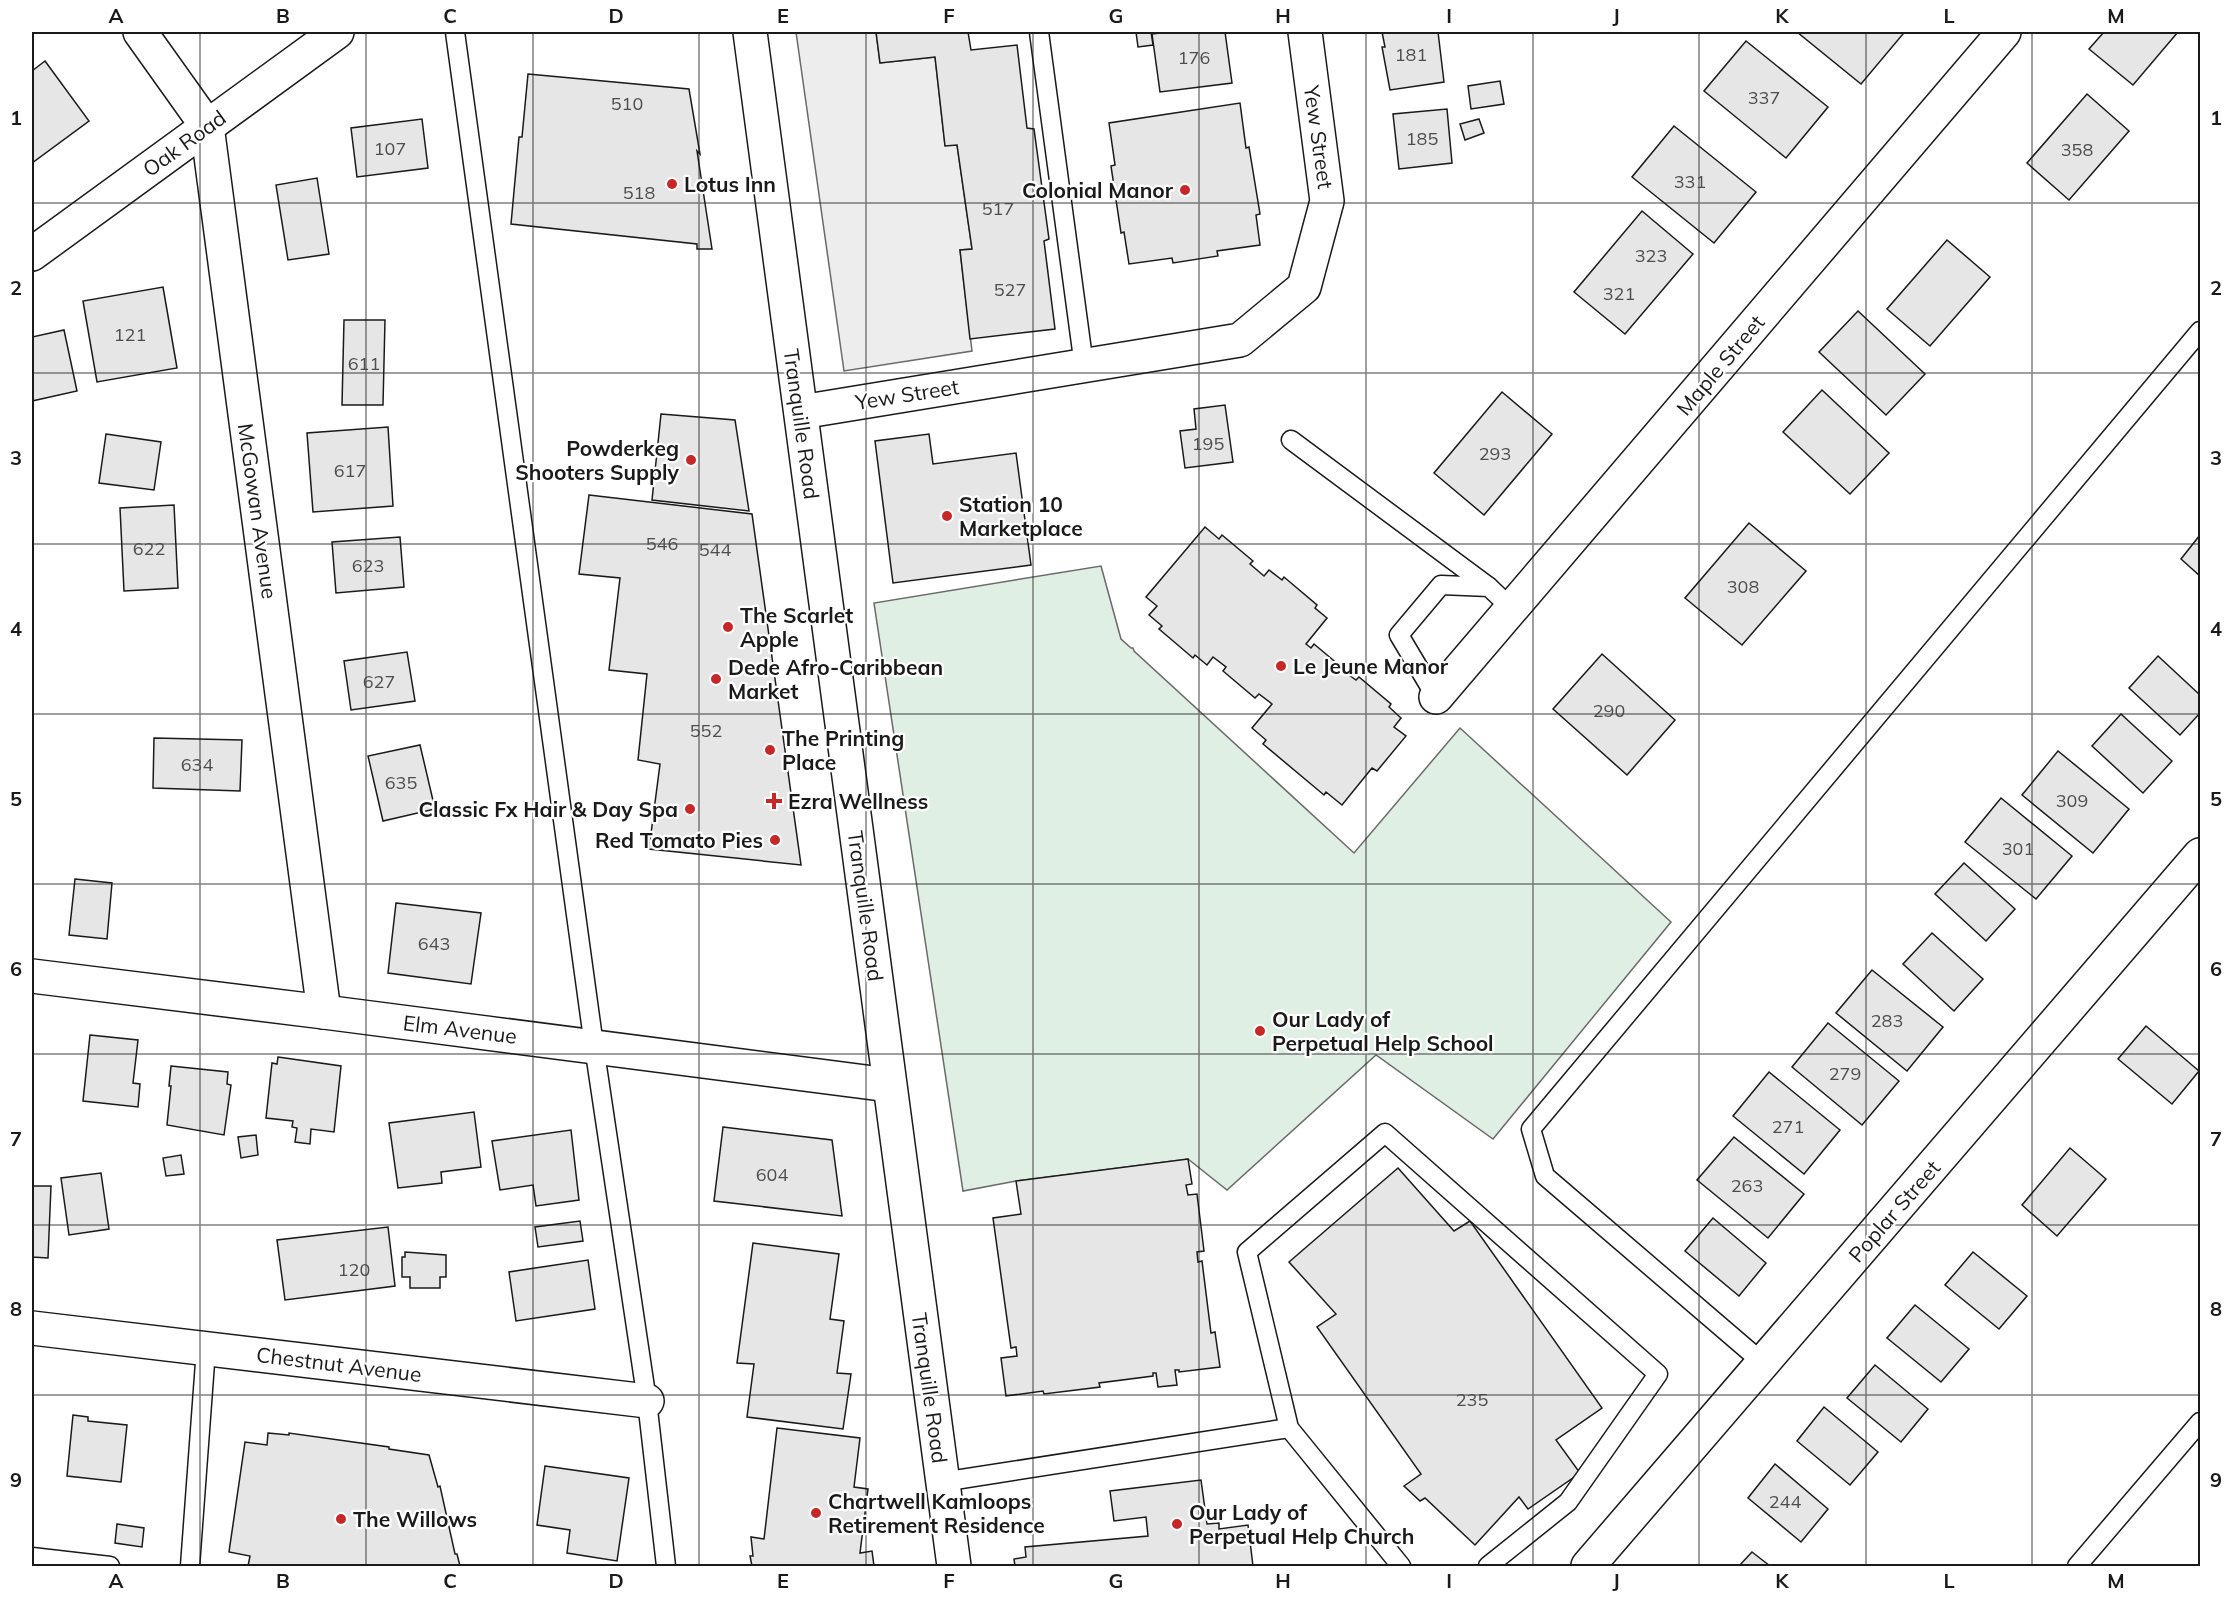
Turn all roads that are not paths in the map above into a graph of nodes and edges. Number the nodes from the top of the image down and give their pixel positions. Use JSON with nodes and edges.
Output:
{"nodes":[{"id":1,"x":140,"y":32,"type":"edge"},
{"id":2,"x":337,"y":32,"type":"edge"},
{"id":3,"x":455,"y":32,"type":"edge"},
{"id":4,"x":750,"y":32,"type":"edge"},
{"id":5,"x":1039,"y":32,"type":"edge"},
{"id":6,"x":1305,"y":32,"type":"edge"},
{"id":7,"x":2004,"y":32,"type":"edge"},
{"id":8,"x":207,"y":126,"type":"junction"},
{"id":9,"x":32,"y":254,"type":"edge"},
{"id":10,"x":2200,"y":331,"type":"edge"},
{"id":11,"x":1084,"y":366,"type":"junction"},
{"id":12,"x":801,"y":412,"type":"junction"},
{"id":13,"x":1291,"y":440,"type":"dead end"},
{"id":14,"x":1489,"y":587,"type":"junction"},
{"id":15,"x":1512,"y":609,"type":"junction"},
{"id":16,"x":1436,"y":697,"type":"joint"},
{"id":17,"x":2200,"y":855,"type":"edge"},
{"id":18,"x":32,"y":976,"type":"edge"},
{"id":19,"x":324,"y":1012,"type":"junction"},
{"id":20,"x":594,"y":1047,"type":"junction"},
{"id":21,"x":889,"y":1085,"type":"junction"},
{"id":22,"x":32,"y":1328,"type":"edge"},
{"id":23,"x":206,"y":1349,"type":"junction"},
{"id":24,"x":1763,"y":1363,"type":"junction"},
{"id":25,"x":647,"y":1401,"type":"junction"},
{"id":26,"x":2200,"y":1422,"type":"edge"},
{"id":27,"x":1289,"y":1428,"type":"junction"},
{"id":28,"x":942,"y":1482,"type":"junction"},
{"id":29,"x":32,"y":1557,"type":"edge"},
{"id":30,"x":110,"y":1566,"type":"edge"},
{"id":31,"x":190,"y":1566,"type":"edge"},
{"id":32,"x":666,"y":1566,"type":"edge"},
{"id":33,"x":954,"y":1566,"type":"edge"},
{"id":34,"x":1401,"y":1566,"type":"edge"},
{"id":35,"x":1488,"y":1566,"type":"edge"},
{"id":36,"x":1588,"y":1566,"type":"edge"},
{"id":37,"x":2077,"y":1566,"type":"edge"}],
"edges":[{"from":1,"to":8,"type":"street","name":"McGowan Avenue"},
{"from":2,"to":8,"type":"street","name":"Oak Road"},
{"from":3,"to":20,"type":"lane"},
{"from":4,"to":12,"type":"street","name":"Tranquille Road"},
{"from":5,"to":11,"type":"lane"},
{"from":6,"to":11,"type":"street","name":"Yew Street"},
{"from":7,"to":15,"type":"street","name":"Maple Street"},
{"from":8,"to":9,"type":"street","name":"Oak Road"},
{"from":8,"to":19,"type":"street","name":"McGowan Avenue"},
{"from":10,"to":24,"type":"lane"},
{"from":11,"to":12,"type":"street","name":"Yew Street"},
{"from":12,"to":21,"type":"street","name":"Tranquille Road"},
{"from":13,"to":14,"type":"lane"},
{"from":14,"to":15,"type":"lane"},
{"from":14,"to":16,"type":"lane"},
{"from":15,"to":16,"type":"street","name":"Maple Street"},
{"from":17,"to":24,"type":"street","name":"Poplar Street"},
{"from":18,"to":19,"type":"street","name":"Elm Avenue"},
{"from":19,"to":20,"type":"street","name":"Elm Avenue"},
{"from":20,"to":21,"type":"street","name":"Elm Avenue"},
{"from":20,"to":25,"type":"lane"},
{"from":21,"to":28,"type":"street","name":"Tranquille Road"},
{"from":22,"to":23,"type":"street","name":"Chestnut Avenue"},
{"from":23,"to":25,"type":"street","name":"Chestnut Avenue"},
{"from":23,"to":31,"type":"lane"},
{"from":24,"to":36,"type":"street","name":"Poplar Street"},
{"from":25,"to":32,"type":"lane"},
{"from":26,"to":37,"type":"lane"},
{"from":27,"to":28,"type":"lane"},
{"from":27,"to":34,"type":"lane"},
{"from":27,"to":35,"type":"lane"},
{"from":28,"to":33,"type":"street","name":"Tranquille Road"},
{"from":29,"to":30,"type":"lane"}]}
